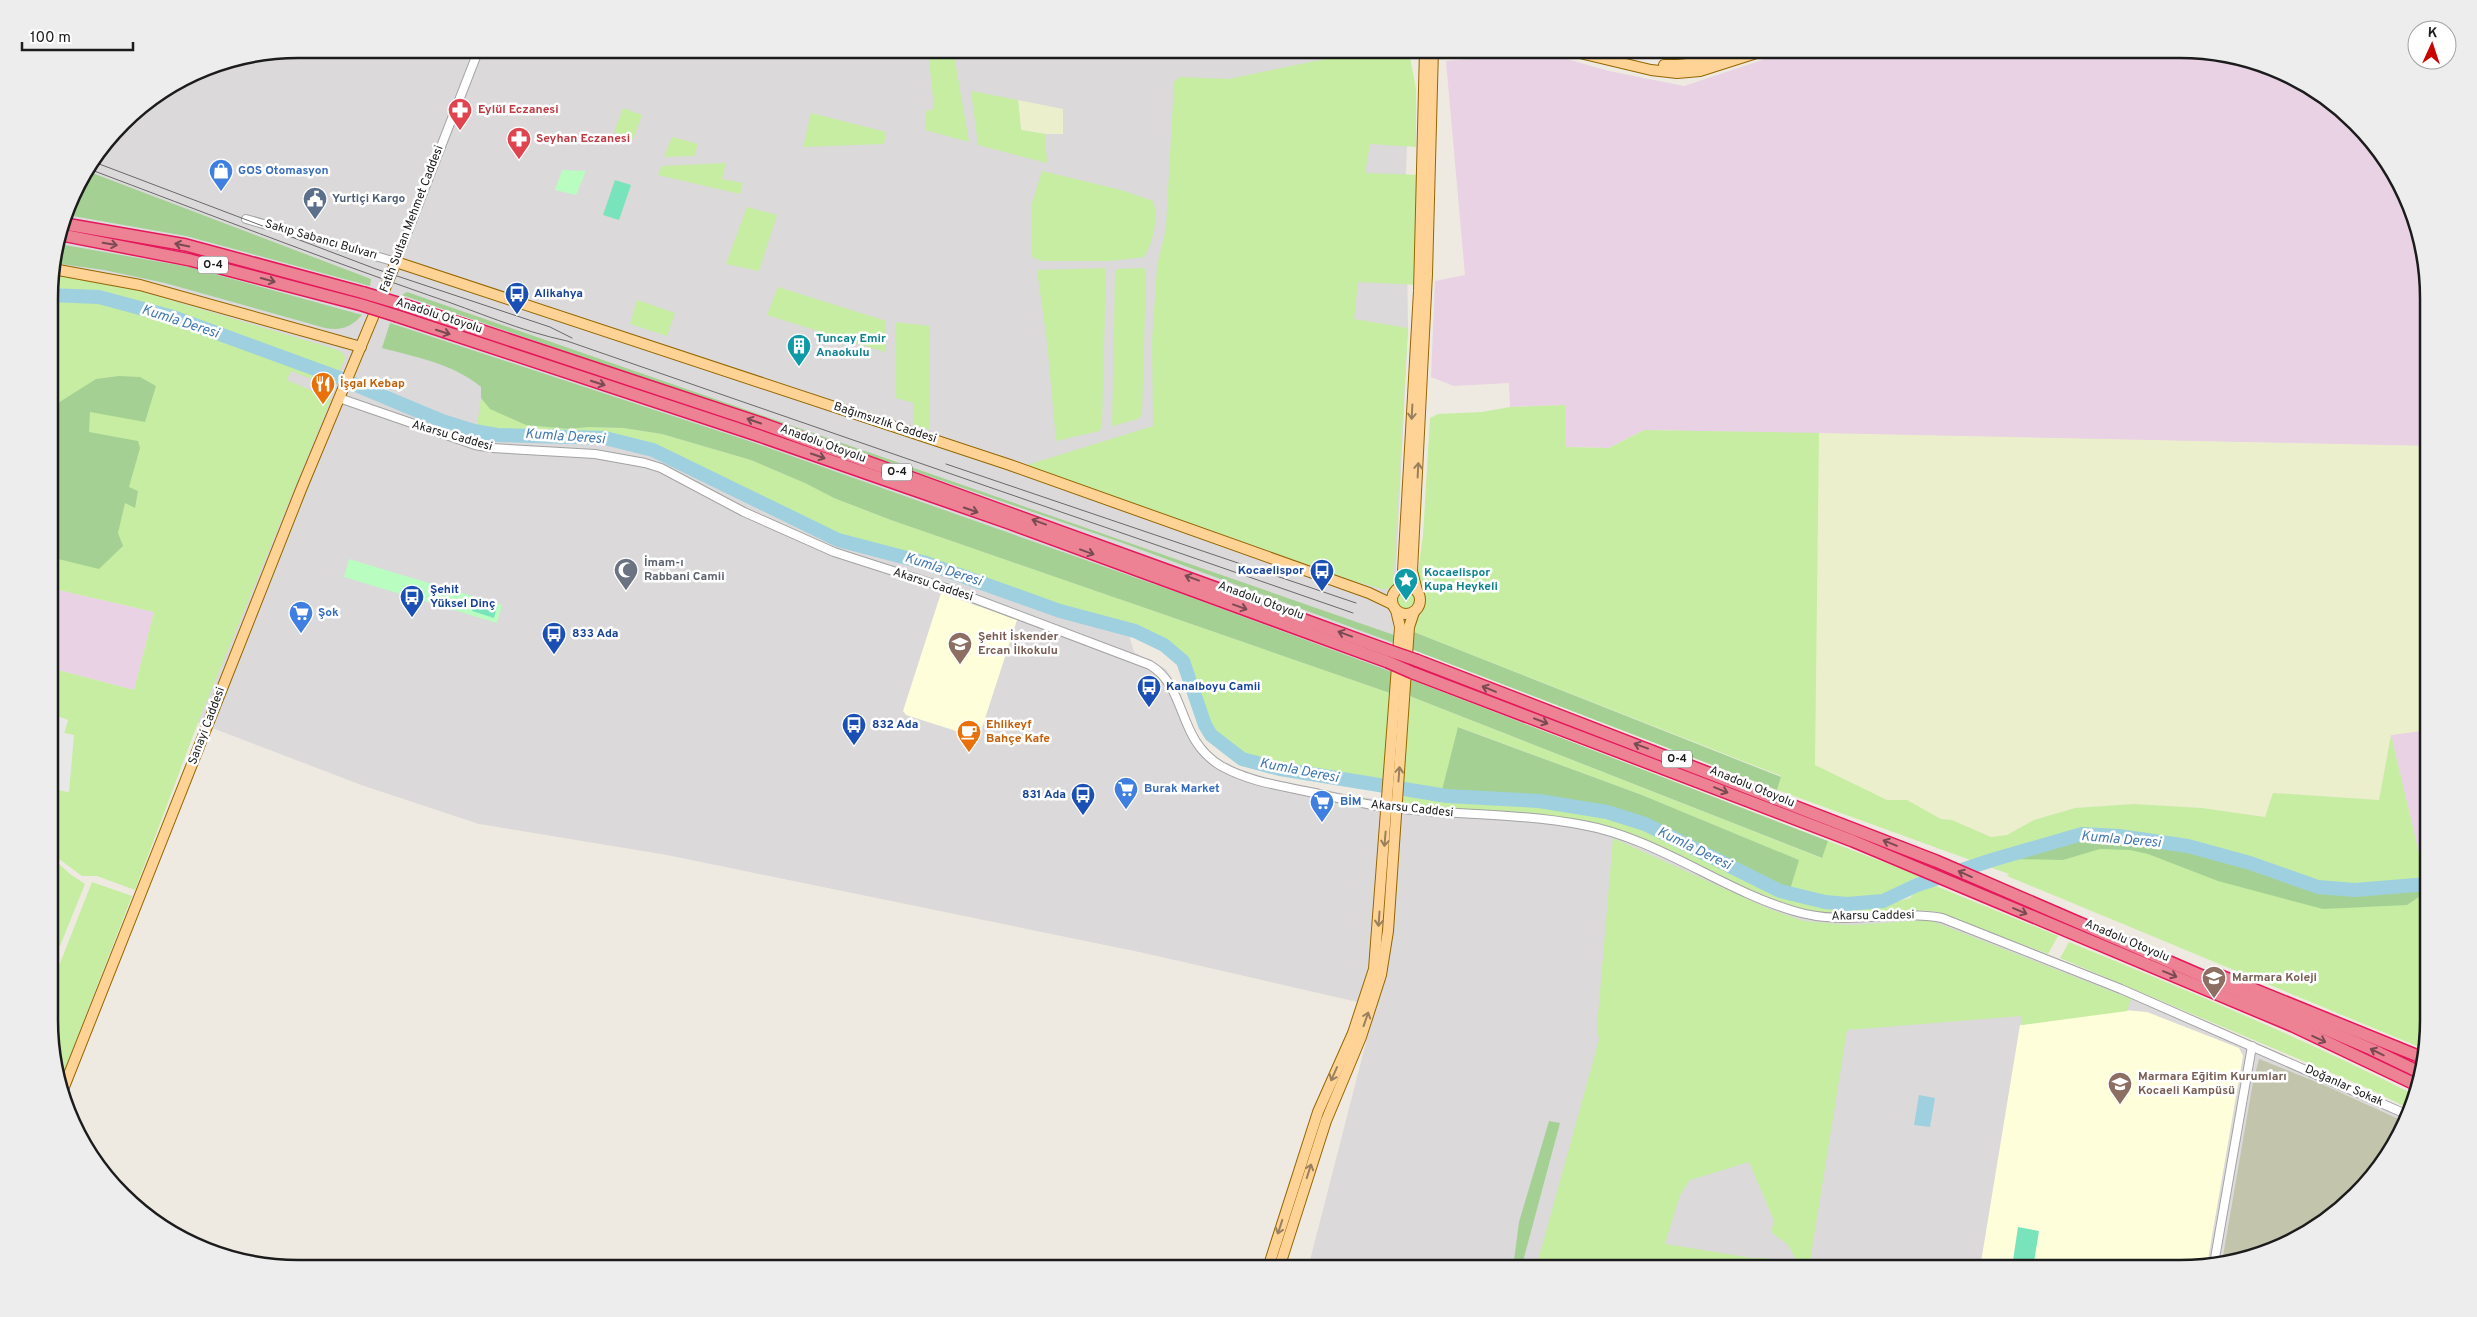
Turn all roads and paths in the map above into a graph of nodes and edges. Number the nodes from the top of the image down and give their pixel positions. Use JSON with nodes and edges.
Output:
{"nodes":[{"id":1,"x":475,"y":58,"type":"edge"},
{"id":2,"x":1426,"y":58,"type":"edge"},
{"id":3,"x":1432,"y":58,"type":"edge"},
{"id":4,"x":1601,"y":58,"type":"edge"},
{"id":5,"x":1632,"y":58,"type":"edge"},
{"id":6,"x":1714,"y":58,"type":"edge"},
{"id":7,"x":1741,"y":58,"type":"edge"},
{"id":8,"x":1428,"y":88,"type":"junction"},
{"id":9,"x":246,"y":219,"type":"dead end"},
{"id":10,"x":69,"y":225,"type":"edge"},
{"id":11,"x":66,"y":237,"type":"edge"},
{"id":12,"x":396,"y":262,"type":"junction"},
{"id":13,"x":60,"y":270,"type":"edge"},
{"id":14,"x":1423,"y":274,"type":"junction"},
{"id":15,"x":361,"y":346,"type":"junction"},
{"id":16,"x":354,"y":360,"type":"joint"},
{"id":17,"x":340,"y":394,"type":"junction"},
{"id":18,"x":1397,"y":590,"type":"junction"},
{"id":19,"x":1417,"y":591,"type":"junction"},
{"id":20,"x":1372,"y":594,"type":"junction"},
{"id":21,"x":1394,"y":607,"type":"junction"},
{"id":22,"x":1414,"y":612,"type":"junction"},
{"id":23,"x":1396,"y":740,"type":"junction"},
{"id":24,"x":1392,"y":808,"type":"junction"},
{"id":25,"x":2117,"y":938,"type":"junction"},
{"id":26,"x":2252,"y":1046,"type":"junction"},
{"id":27,"x":2416,"y":1055,"type":"edge"},
{"id":28,"x":2414,"y":1070,"type":"edge"},
{"id":29,"x":66,"y":1082,"type":"edge"},
{"id":30,"x":2411,"y":1082,"type":"edge"},
{"id":31,"x":2401,"y":1112,"type":"edge"},
{"id":32,"x":2215,"y":1256,"type":"edge"},
{"id":33,"x":1271,"y":1260,"type":"edge"},
{"id":34,"x":1282,"y":1260,"type":"edge"}],
"edges":[{"from":1,"to":12,"type":"street","name":"Fatih Sultan Mehmet Caddesi"},
{"from":2,"to":8,"type":"main road"},
{"from":3,"to":8,"type":"main road"},
{"from":4,"to":7,"type":"main road"},
{"from":5,"to":6,"type":"main road"},
{"from":8,"to":14,"type":"main road"},
{"from":9,"to":12,"type":"street","name":"Sakıp Sabancı Bulvarı"},
{"from":25,"to":10,"type":"highway","name":"Anadolu Otoyolu","number":"O-4","one_way":true,"bridge":true},
{"from":11,"to":30,"type":"highway","name":"Anadolu Otoyolu","number":"O-4","one_way":true,"bridge":true},
{"from":12,"to":15,"type":"main road","name":"Fatih Sultan Mehmet Caddesi"},
{"from":12,"to":20,"type":"main road","name":"Bağımsızlık Caddesi"},
{"from":13,"to":15,"type":"main road"},
{"from":14,"to":18,"type":"main road","one_way":true},
{"from":19,"to":14,"type":"main road","one_way":true},
{"from":15,"to":16,"type":"main road","name":"Fatih Sultan Mehmet Caddesi"},
{"from":16,"to":17,"type":"main road","name":"Sanayi Caddesi"},
{"from":17,"to":24,"type":"street","name":"Akarsu Caddesi"},
{"from":17,"to":29,"type":"main road","name":"Sanayi Caddesi"},
{"from":18,"to":19,"type":"main road"},
{"from":18,"to":20,"type":"main road"},
{"from":18,"to":21,"type":"main road"},
{"from":19,"to":22,"type":"main road"},
{"from":20,"to":21,"type":"main road","name":"Bağımsızlık Caddesi"},
{"from":21,"to":22,"type":"main road"},
{"from":21,"to":23,"type":"main road"},
{"from":22,"to":23,"type":"main road"},
{"from":23,"to":24,"type":"main road"},
{"from":24,"to":26,"type":"street","name":"Akarsu Caddesi"},
{"from":24,"to":33,"type":"main road","one_way":true},
{"from":34,"to":24,"type":"main road","one_way":true},
{"from":25,"to":27,"type":"highway"},
{"from":28,"to":25,"type":"highway","name":"Anadolu Otoyolu","number":"O-4","one_way":true},
{"from":26,"to":31,"type":"street","name":"Doğanlar Sokak"},
{"from":26,"to":32,"type":"street"}]}
